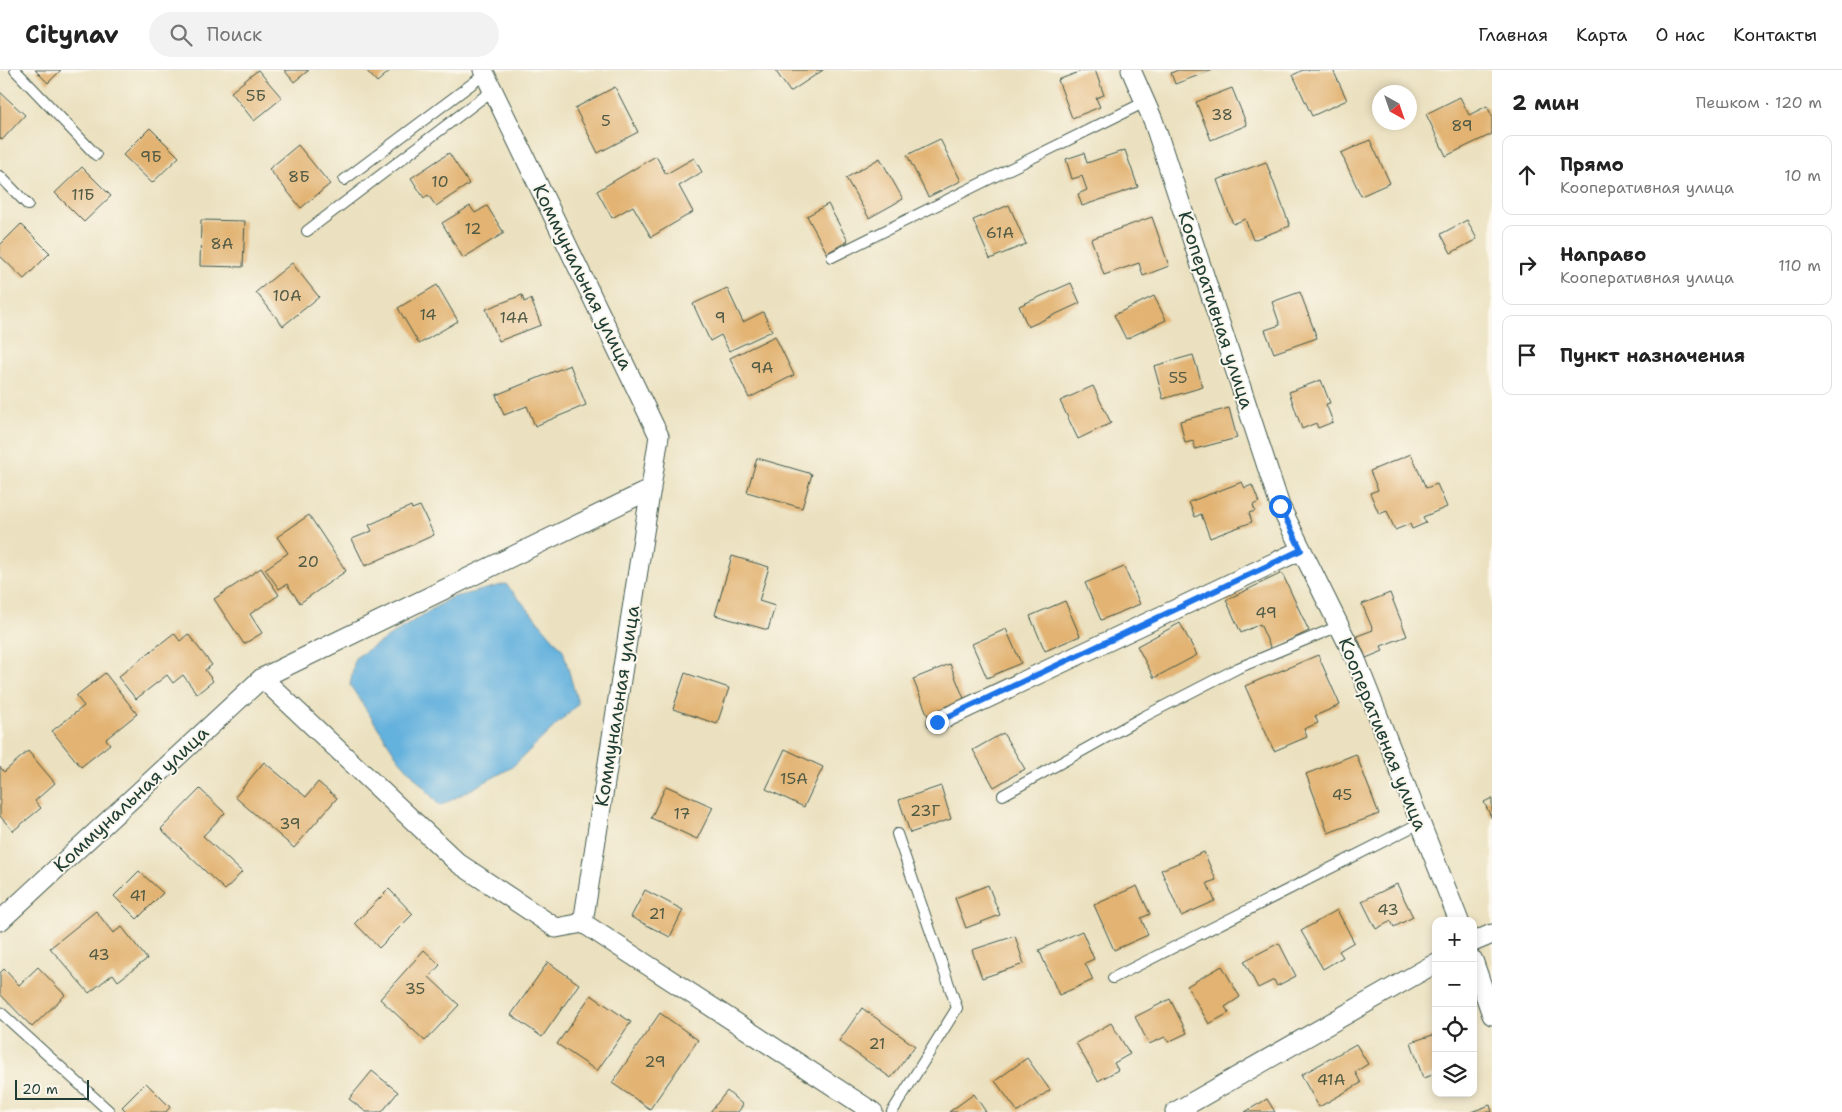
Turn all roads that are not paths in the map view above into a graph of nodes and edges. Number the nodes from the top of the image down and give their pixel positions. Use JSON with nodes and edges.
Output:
{"nodes":[{"id":1,"x":16,"y":70,"type":"edge"},
{"id":2,"x":1131,"y":70,"type":"edge"},
{"id":3,"x":487,"y":78,"type":"edge"},
{"id":4,"x":1145,"y":102,"type":"junction"},
{"id":5,"x":96,"y":155,"type":"dead end"},
{"id":6,"x":0,"y":176,"type":"edge"},
{"id":7,"x":344,"y":180,"type":"dead end"},
{"id":8,"x":28,"y":205,"type":"dead end"},
{"id":9,"x":307,"y":231,"type":"dead end"},
{"id":10,"x":832,"y":256,"type":"dead end"},
{"id":11,"x":651,"y":489,"type":"junction"},
{"id":12,"x":1301,"y":550,"type":"junction"},
{"id":13,"x":1339,"y":626,"type":"junction"},
{"id":14,"x":262,"y":678,"type":"junction"},
{"id":15,"x":937,"y":722,"type":"dead end"},
{"id":16,"x":1003,"y":795,"type":"dead end"},
{"id":17,"x":1420,"y":823,"type":"junction"},
{"id":18,"x":897,"y":834,"type":"dead end"},
{"id":19,"x":1457,"y":917,"type":"edge"},
{"id":20,"x":0,"y":921,"type":"edge"},
{"id":21,"x":583,"y":923,"type":"junction"},
{"id":22,"x":1492,"y":934,"type":"edge"},
{"id":23,"x":1477,"y":940,"type":"edge"},
{"id":24,"x":1474,"y":962,"type":"edge"},
{"id":25,"x":1432,"y":965,"type":"edge"},
{"id":26,"x":1113,"y":978,"type":"dead end"},
{"id":27,"x":0,"y":1012,"type":"edge"},
{"id":28,"x":1492,"y":1015,"type":"edge"},
{"id":29,"x":109,"y":1111,"type":"edge"},
{"id":30,"x":873,"y":1112,"type":"edge"},
{"id":31,"x":892,"y":1112,"type":"edge"},
{"id":32,"x":1175,"y":1112,"type":"edge"}],
"edges":[{"from":1,"to":5,"type":"lane"},
{"from":2,"to":4,"type":"street","name":"Кооперативная улица"},
{"from":3,"to":7,"type":"lane"},
{"from":3,"to":9,"type":"lane"},
{"from":3,"to":11,"type":"street","name":"Коммунальная улица"},
{"from":4,"to":10,"type":"lane"},
{"from":4,"to":12,"type":"street","name":"Кооперативная улица"},
{"from":6,"to":8,"type":"lane"},
{"from":11,"to":14,"type":"street","name":"Коммунальная улица"},
{"from":11,"to":21,"type":"street","name":"Коммунальная улица"},
{"from":12,"to":13,"type":"street","name":"Кооперативная улица"},
{"from":12,"to":15,"type":"street"},
{"from":13,"to":16,"type":"lane"},
{"from":13,"to":17,"type":"street","name":"Кооперативная улица"},
{"from":14,"to":20,"type":"street","name":"Коммунальная улица"},
{"from":14,"to":21,"type":"street"},
{"from":17,"to":19,"type":"street","name":"Кооперативная улица"},
{"from":17,"to":26,"type":"lane"},
{"from":18,"to":31,"type":"lane"},
{"from":21,"to":30,"type":"street"},
{"from":22,"to":23,"type":"street"},
{"from":24,"to":28,"type":"street"},
{"from":25,"to":32,"type":"street"},
{"from":27,"to":29,"type":"lane"}]}
